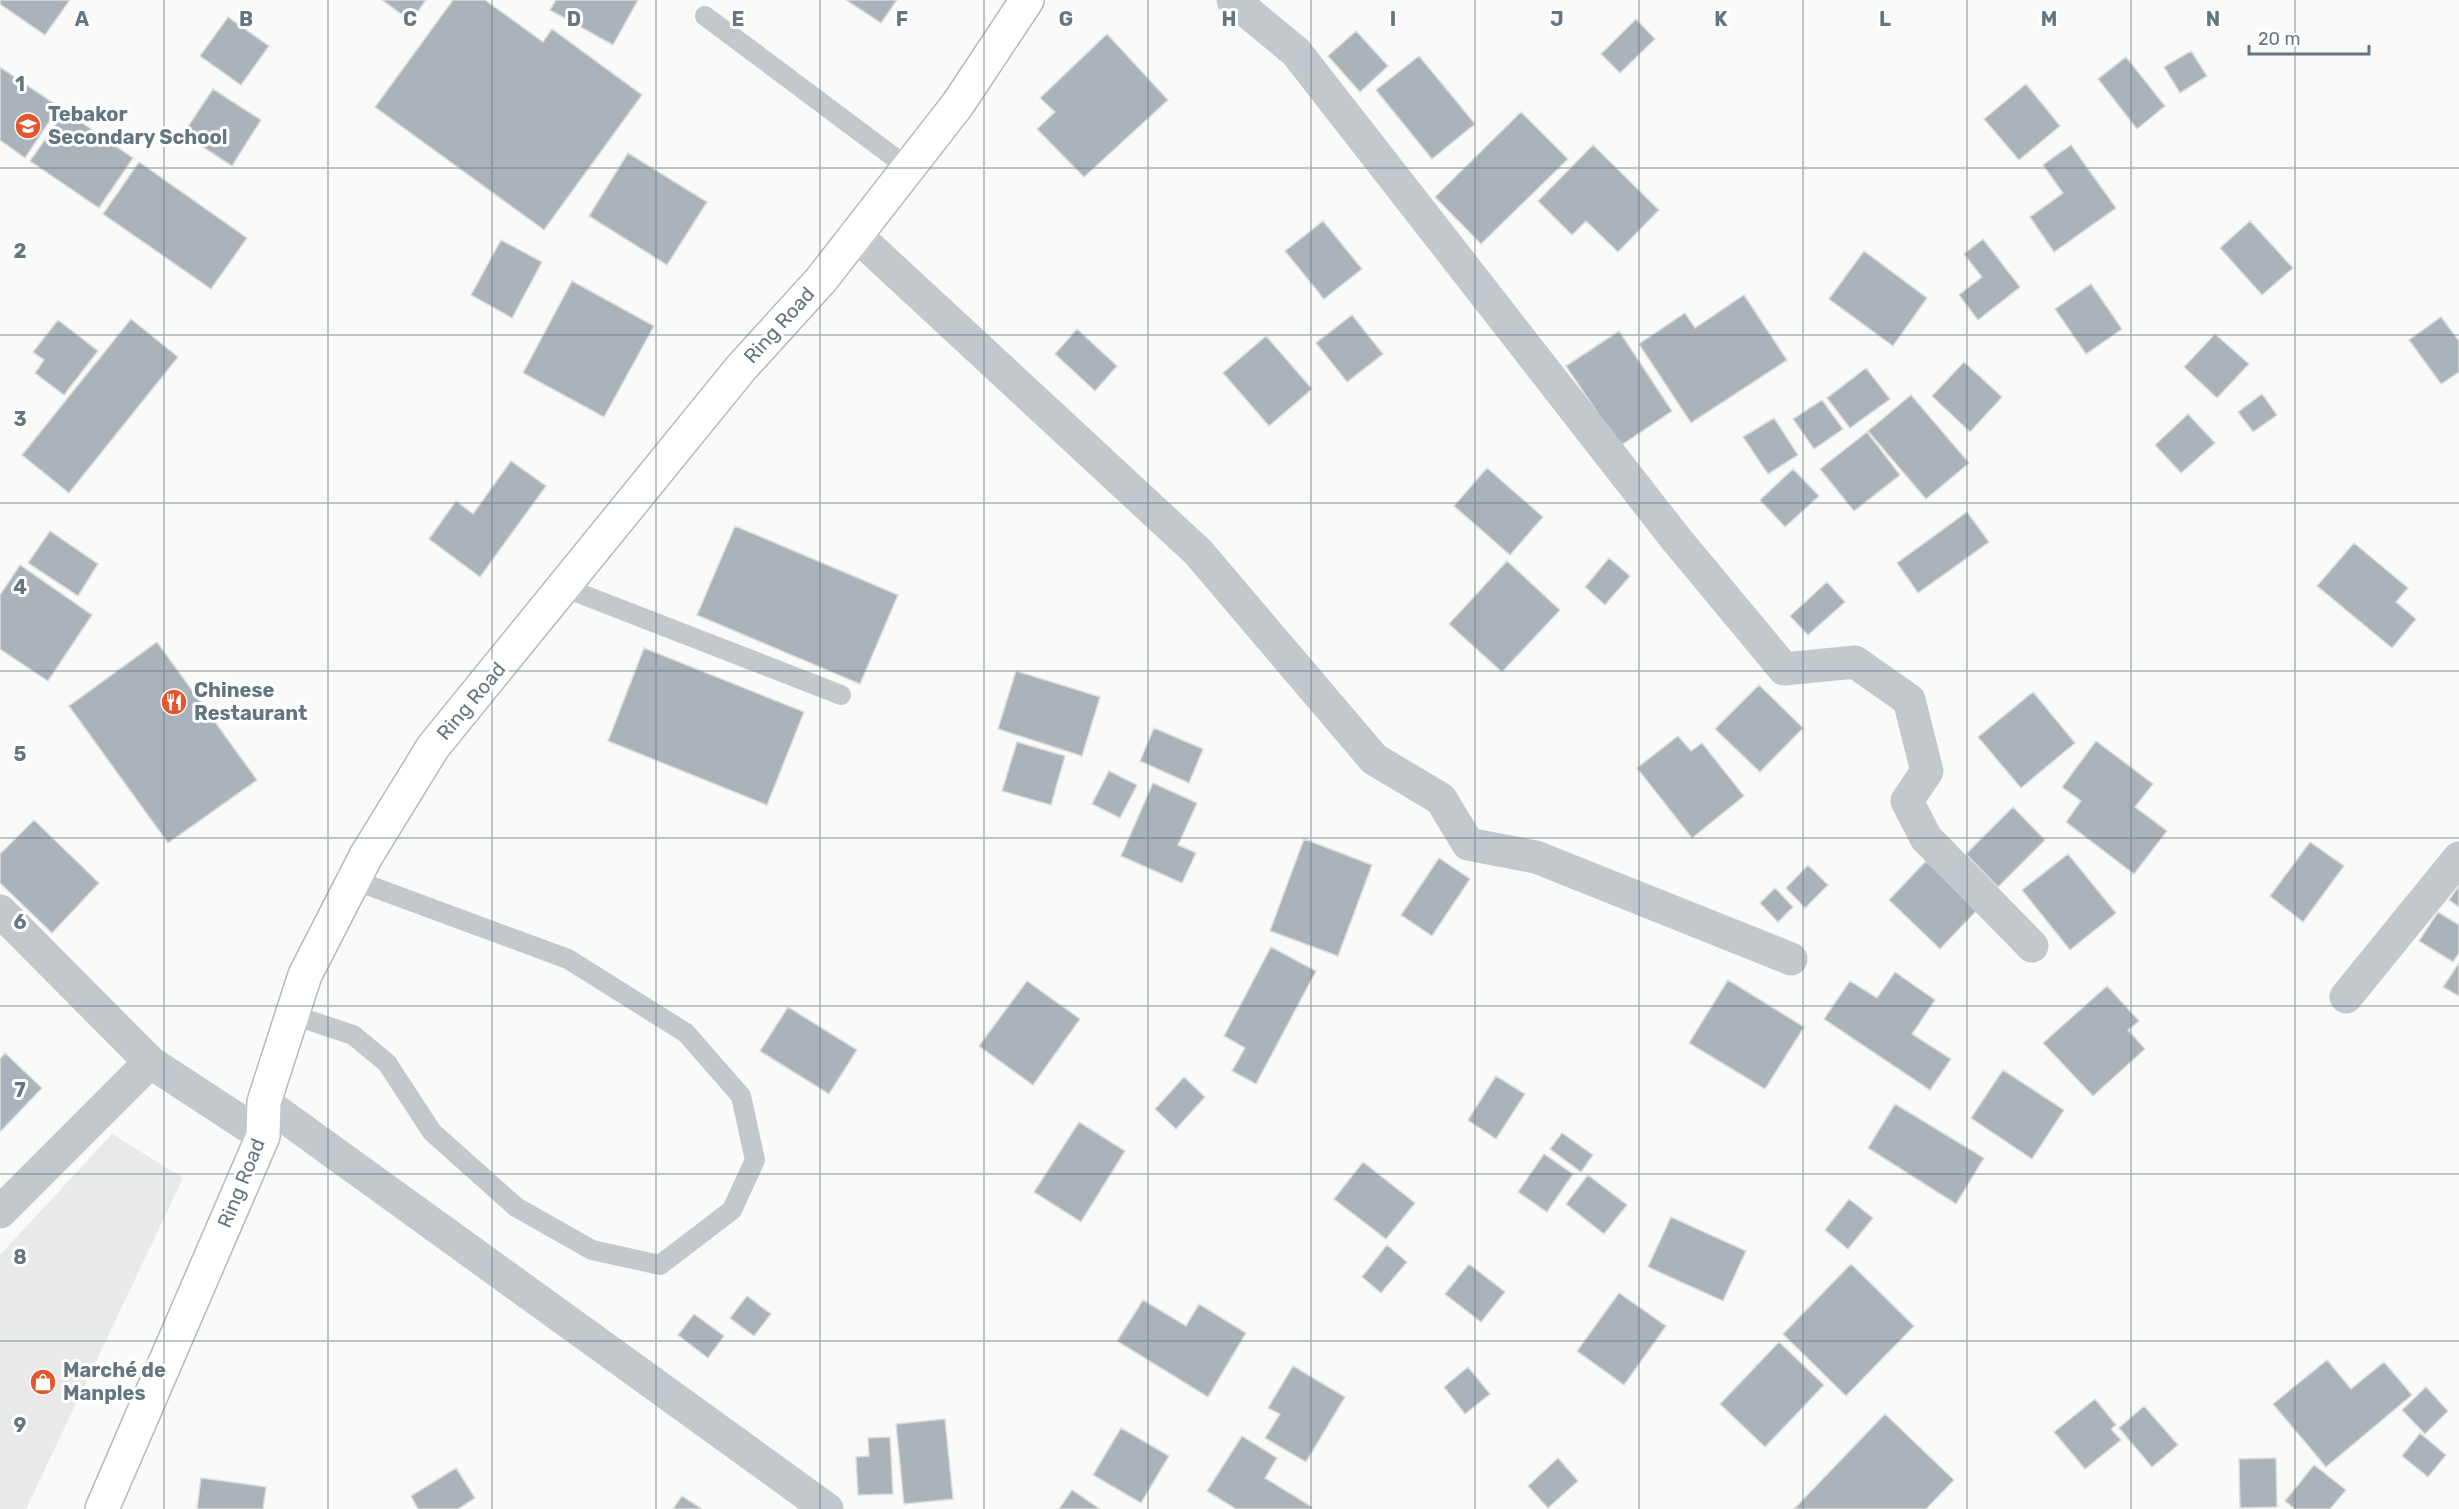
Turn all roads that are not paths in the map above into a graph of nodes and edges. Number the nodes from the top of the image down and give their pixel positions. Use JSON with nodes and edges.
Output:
{"nodes":[{"id":1,"x":1027,"y":0,"type":"edge"},
{"id":2,"x":1233,"y":0,"type":"edge"},
{"id":3,"x":705,"y":16,"type":"dead end"},
{"id":4,"x":907,"y":167,"type":"junction"},
{"id":5,"x":855,"y":234,"type":"junction"},
{"id":6,"x":563,"y":587,"type":"junction"},
{"id":7,"x":841,"y":695,"type":"dead end"},
{"id":8,"x":2459,"y":858,"type":"edge"},
{"id":9,"x":354,"y":880,"type":"junction"},
{"id":10,"x":0,"y":911,"type":"edge"},
{"id":11,"x":2032,"y":946,"type":"dead end"},
{"id":12,"x":1791,"y":959,"type":"dead end"},
{"id":13,"x":2346,"y":997,"type":"dead end"},
{"id":14,"x":293,"y":1015,"type":"junction"},
{"id":15,"x":150,"y":1062,"type":"junction"},
{"id":16,"x":264,"y":1102,"type":"junction"},
{"id":17,"x":263,"y":1136,"type":"junction"},
{"id":18,"x":0,"y":1212,"type":"edge"},
{"id":19,"x":102,"y":1509,"type":"edge"},
{"id":20,"x":827,"y":1509,"type":"edge"}],
"edges":[{"from":1,"to":4,"type":"main road","name":"Ring Road"},
{"from":2,"to":11,"type":"street"},
{"from":3,"to":4,"type":"lane"},
{"from":4,"to":5,"type":"main road","name":"Ring Road"},
{"from":5,"to":6,"type":"main road","name":"Ring Road"},
{"from":5,"to":12,"type":"street"},
{"from":6,"to":7,"type":"lane"},
{"from":6,"to":9,"type":"main road","name":"Ring Road"},
{"from":8,"to":13,"type":"street"},
{"from":9,"to":14,"type":"main road","name":"Ring Road"},
{"from":9,"to":14,"type":"lane"},
{"from":10,"to":15,"type":"street"},
{"from":14,"to":16,"type":"main road","name":"Ring Road"},
{"from":15,"to":17,"type":"street"},
{"from":15,"to":18,"type":"street"},
{"from":16,"to":17,"type":"main road","name":"Ring Road"},
{"from":16,"to":20,"type":"street"},
{"from":17,"to":19,"type":"main road","name":"Ring Road"}]}
